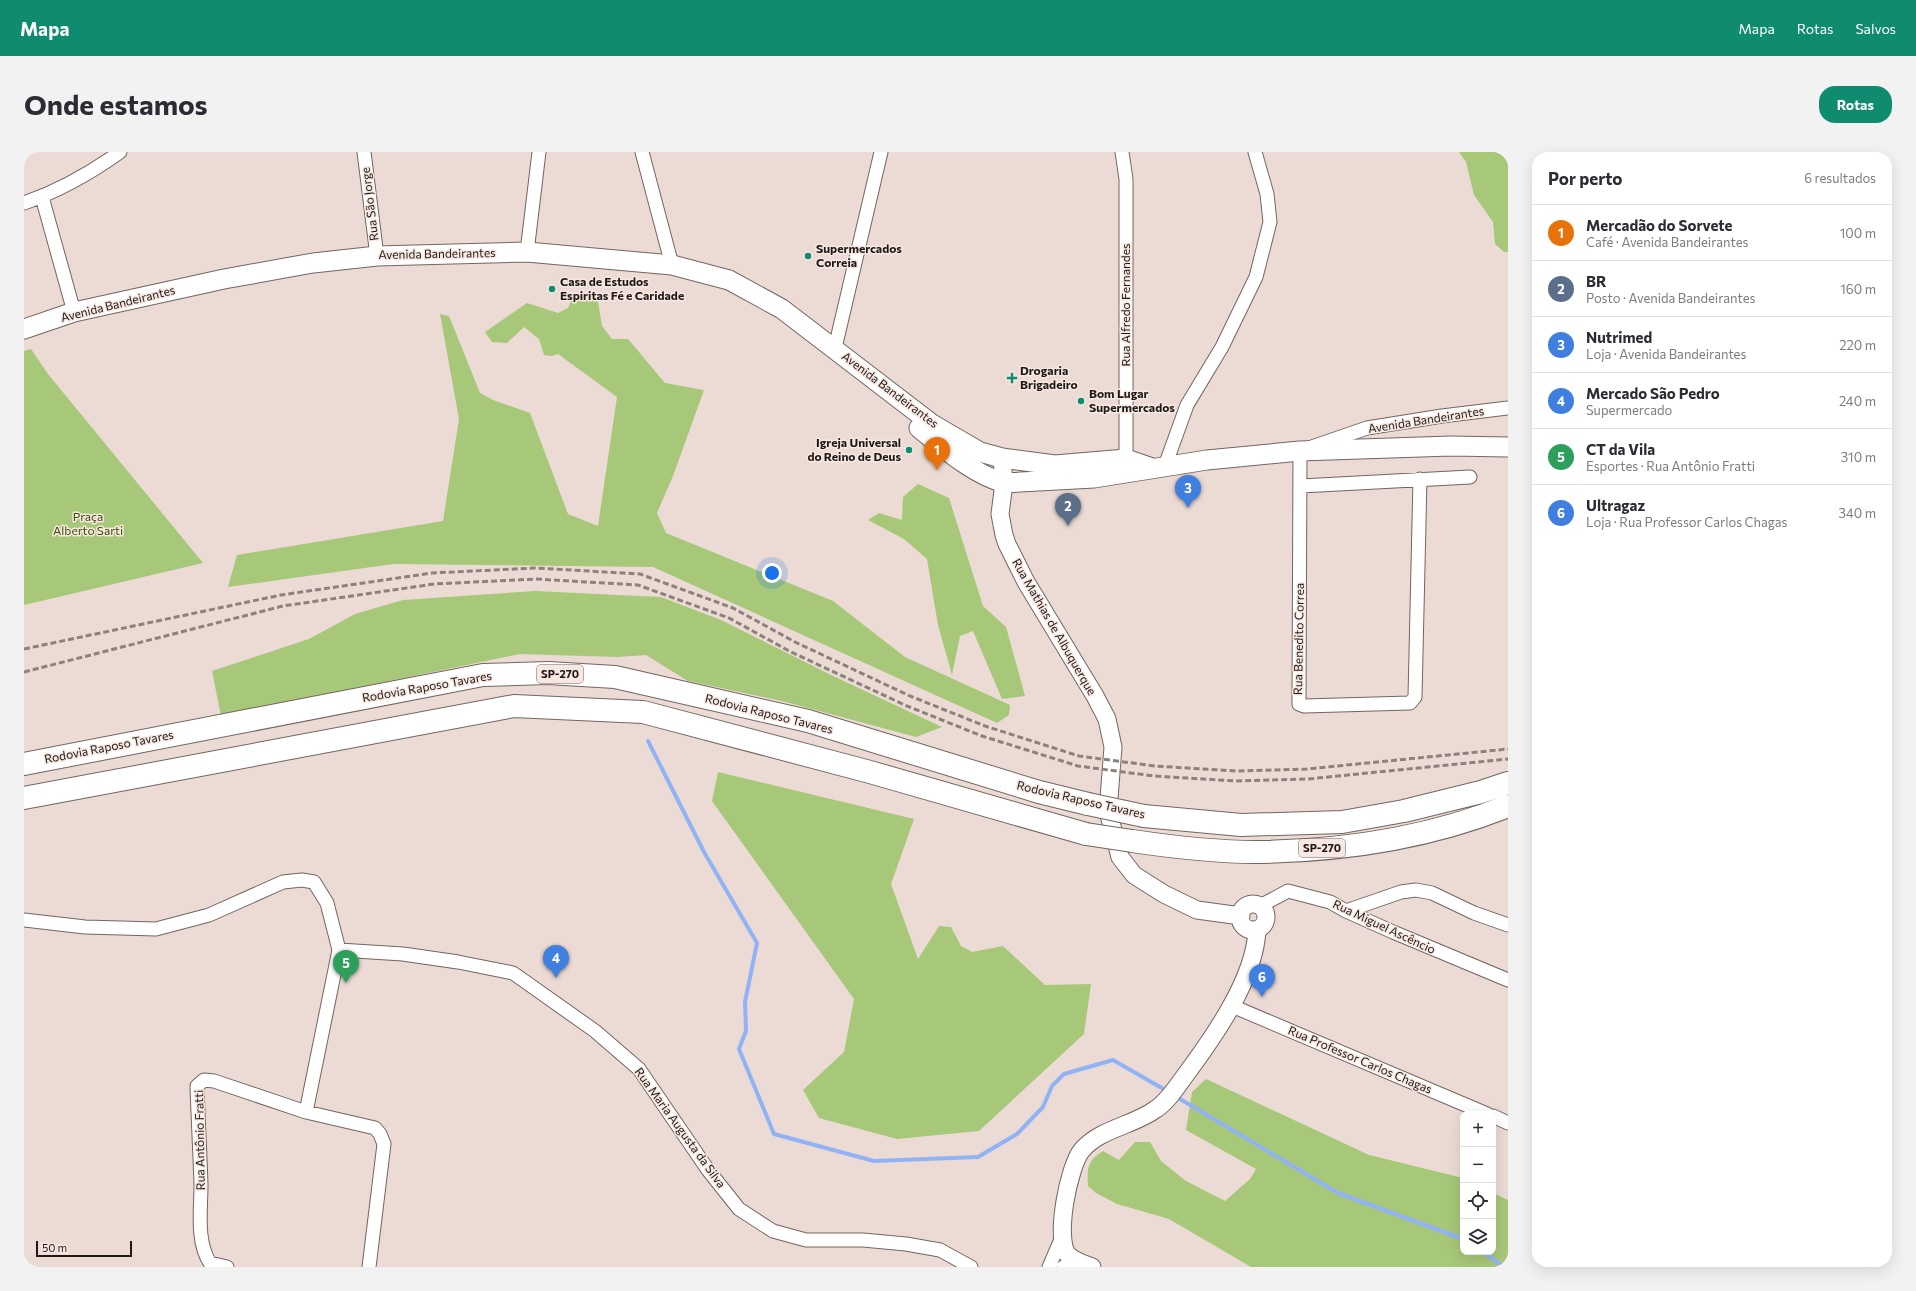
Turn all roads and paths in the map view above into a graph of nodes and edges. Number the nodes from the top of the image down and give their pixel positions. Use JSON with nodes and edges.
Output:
{"nodes":[{"id":1,"x":120,"y":152,"type":"edge"},
{"id":2,"x":364,"y":152,"type":"edge"},
{"id":3,"x":538,"y":152,"type":"edge"},
{"id":4,"x":642,"y":152,"type":"edge"},
{"id":5,"x":881,"y":152,"type":"edge"},
{"id":6,"x":1122,"y":152,"type":"edge"},
{"id":7,"x":1255,"y":152,"type":"edge"},
{"id":8,"x":42,"y":197,"type":"junction"},
{"id":9,"x":24,"y":203,"type":"edge"},
{"id":10,"x":527,"y":252,"type":"junction"},
{"id":11,"x":377,"y":256,"type":"junction"},
{"id":12,"x":672,"y":265,"type":"junction"},
{"id":13,"x":74,"y":312,"type":"junction"},
{"id":14,"x":24,"y":329,"type":"edge"},
{"id":15,"x":835,"y":348,"type":"junction"},
{"id":16,"x":1508,"y":408,"type":"edge"},
{"id":17,"x":1508,"y":447,"type":"edge"},
{"id":18,"x":1300,"y":451,"type":"junction"},
{"id":19,"x":1002,"y":458,"type":"junction"},
{"id":20,"x":1126,"y":459,"type":"junction"},
{"id":21,"x":1158,"y":467,"type":"junction"},
{"id":22,"x":1470,"y":477,"type":"dead end"},
{"id":23,"x":1420,"y":479,"type":"junction"},
{"id":24,"x":1004,"y":483,"type":"junction"},
{"id":25,"x":1301,"y":486,"type":"junction"},
{"id":26,"x":24,"y":764,"type":"edge"},
{"id":27,"x":1508,"y":783,"type":"edge"},
{"id":28,"x":24,"y":798,"type":"edge"},
{"id":29,"x":1508,"y":806,"type":"edge"},
{"id":30,"x":1260,"y":906,"type":"junction"},
{"id":31,"x":1346,"y":911,"type":"junction"},
{"id":32,"x":1241,"y":916,"type":"junction"},
{"id":33,"x":24,"y":920,"type":"edge"},
{"id":34,"x":1508,"y":925,"type":"edge"},
{"id":35,"x":1257,"y":930,"type":"junction"},
{"id":36,"x":339,"y":950,"type":"junction"},
{"id":37,"x":1508,"y":980,"type":"edge"},
{"id":38,"x":1232,"y":1006,"type":"junction"},
{"id":39,"x":1481,"y":1111,"type":"edge"},
{"id":40,"x":306,"y":1112,"type":"junction"},
{"id":41,"x":1496,"y":1117,"type":"edge"},
{"id":42,"x":1508,"y":1123,"type":"edge"},
{"id":43,"x":1062,"y":1237,"type":"junction"},
{"id":44,"x":1069,"y":1263,"type":"edge"},
{"id":45,"x":227,"y":1267,"type":"edge"},
{"id":46,"x":369,"y":1267,"type":"edge"},
{"id":47,"x":971,"y":1267,"type":"edge"},
{"id":48,"x":1048,"y":1267,"type":"edge"},
{"id":49,"x":1092,"y":1267,"type":"edge"}],
"edges":[{"from":1,"to":8,"type":"street"},
{"from":2,"to":11,"type":"street","name":"Rua São Jorge"},
{"from":3,"to":10,"type":"street"},
{"from":4,"to":12,"type":"street"},
{"from":5,"to":15,"type":"street"},
{"from":6,"to":20,"type":"street","name":"Rua Alfredo Fernandes"},
{"from":7,"to":21,"type":"street"},
{"from":8,"to":9,"type":"street"},
{"from":8,"to":13,"type":"street"},
{"from":10,"to":11,"type":"main road","name":"Avenida Bandeirantes"},
{"from":10,"to":12,"type":"main road","name":"Avenida Bandeirantes"},
{"from":11,"to":13,"type":"main road","name":"Avenida Bandeirantes"},
{"from":12,"to":15,"type":"main road","name":"Avenida Bandeirantes"},
{"from":13,"to":14,"type":"main road","name":"Avenida Bandeirantes"},
{"from":15,"to":19,"type":"main road","name":"Avenida Bandeirantes"},
{"from":15,"to":24,"type":"main road","name":"Avenida Bandeirantes"},
{"from":16,"to":18,"type":"street","name":"Avenida Bandeirantes"},
{"from":17,"to":18,"type":"main road","name":"Avenida Bandeirantes"},
{"from":18,"to":21,"type":"main road","name":"Avenida Bandeirantes"},
{"from":18,"to":25,"type":"street","name":"Rua Benedito Correa"},
{"from":19,"to":20,"type":"main road","name":"Avenida Bandeirantes"},
{"from":19,"to":24,"type":"street","name":"Rua Mathias de Albuquerque"},
{"from":20,"to":21,"type":"main road","name":"Avenida Bandeirantes"},
{"from":21,"to":24,"type":"main road","name":"Avenida Bandeirantes"},
{"from":22,"to":23,"type":"street"},
{"from":23,"to":25,"type":"street"},
{"from":23,"to":25,"type":"street","name":"Rua Benedito Correa"},
{"from":24,"to":32,"type":"street","name":"Rua Mathias de Albuquerque"},
{"from":26,"to":27,"type":"highway","name":"Rodovia Raposo Tavares","number":"SP-270","bridge":true},
{"from":28,"to":29,"type":"highway","number":"SP-270","bridge":true},
{"from":30,"to":31,"type":"street","name":"Rua Miguel Ascêncio"},
{"from":30,"to":32,"type":"street"},
{"from":30,"to":35,"type":"street"},
{"from":31,"to":34,"type":"street"},
{"from":31,"to":37,"type":"street","name":"Rua Miguel Ascêncio"},
{"from":32,"to":35,"type":"street"},
{"from":33,"to":36,"type":"street"},
{"from":35,"to":38,"type":"street"},
{"from":36,"to":40,"type":"street"},
{"from":36,"to":47,"type":"street","name":"Rua Maria Augusta da Silva"},
{"from":38,"to":39,"type":"street","name":"Rua Professor Carlos Chagas"},
{"from":38,"to":43,"type":"street"},
{"from":40,"to":45,"type":"street","name":"Rua Antônio Fratti"},
{"from":40,"to":46,"type":"street"},
{"from":41,"to":42,"type":"street"},
{"from":43,"to":44,"type":"street"},
{"from":43,"to":48,"type":"street"},
{"from":44,"to":49,"type":"street"}]}
